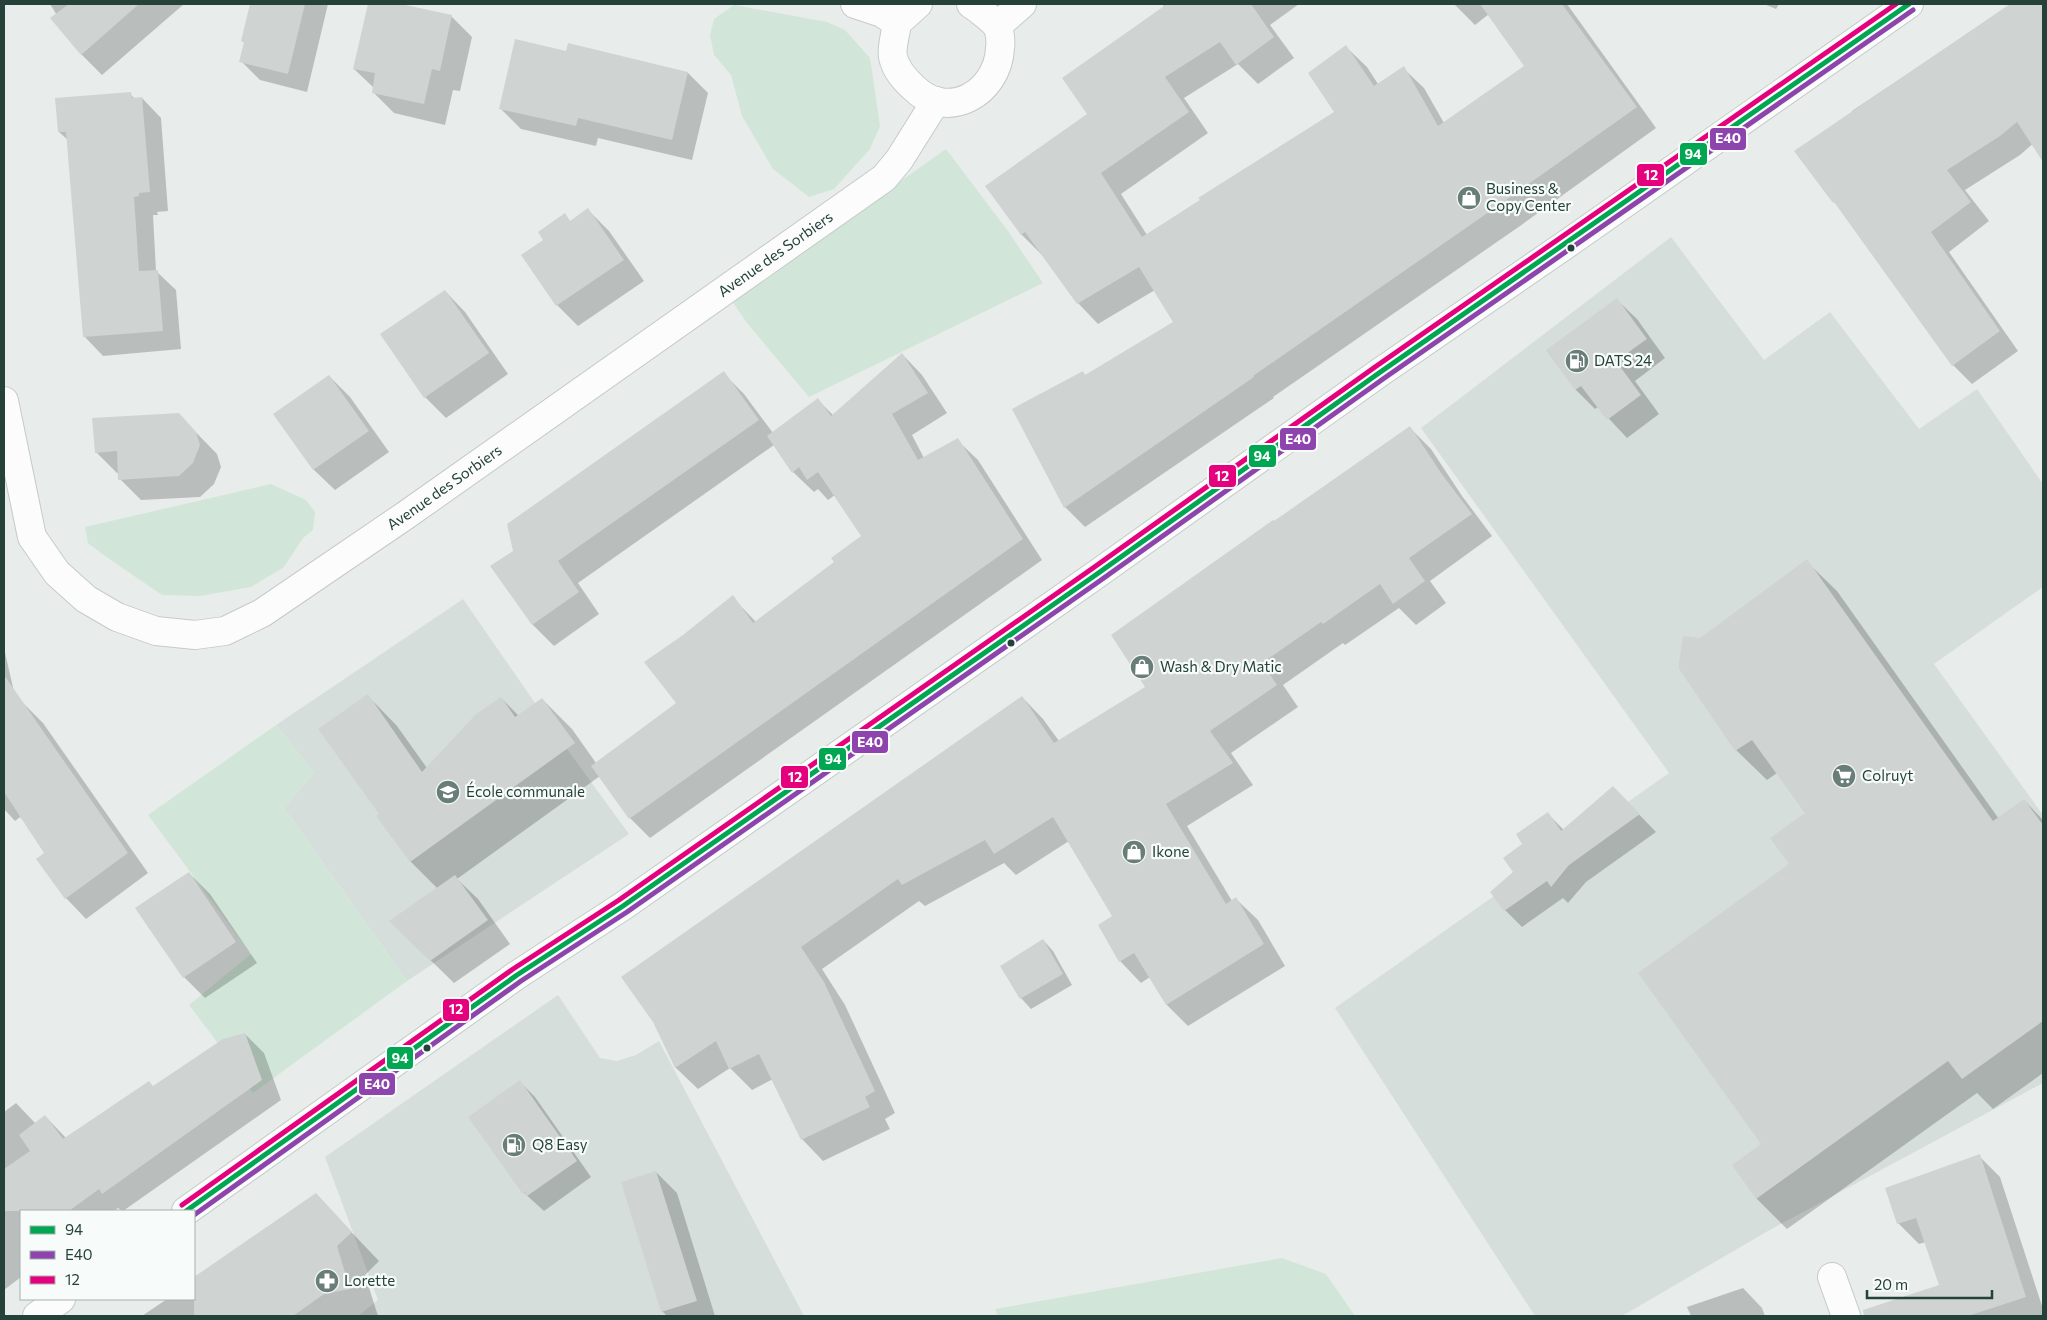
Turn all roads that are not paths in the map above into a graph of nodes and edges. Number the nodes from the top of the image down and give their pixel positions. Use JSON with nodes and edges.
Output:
{"nodes":[{"id":1,"x":855,"y":4,"type":"edge"},
{"id":2,"x":918,"y":4,"type":"edge"},
{"id":3,"x":971,"y":4,"type":"edge"},
{"id":4,"x":1022,"y":4,"type":"edge"},
{"id":5,"x":1910,"y":4,"type":"edge"},
{"id":6,"x":897,"y":23,"type":"junction"},
{"id":7,"x":997,"y":26,"type":"junction"},
{"id":8,"x":936,"y":101,"type":"junction"},
{"id":9,"x":4,"y":401,"type":"edge"},
{"id":10,"x":187,"y":1210,"type":"edge"},
{"id":11,"x":1832,"y":1277,"type":"dead end"},
{"id":12,"x":60,"y":1300,"type":"edge"},
{"id":13,"x":36,"y":1316,"type":"edge"},
{"id":14,"x":1846,"y":1316,"type":"edge"}],
"edges":[{"from":1,"to":6,"type":"street"},
{"from":2,"to":6,"type":"street"},
{"from":3,"to":7,"type":"street"},
{"from":4,"to":7,"type":"street"},
{"from":5,"to":10,"type":"street"},
{"from":6,"to":8,"type":"street"},
{"from":7,"to":8,"type":"street"},
{"from":8,"to":9,"type":"street","name":"Avenue des Sorbiers"},
{"from":11,"to":14,"type":"street"},
{"from":12,"to":13,"type":"street"}]}
